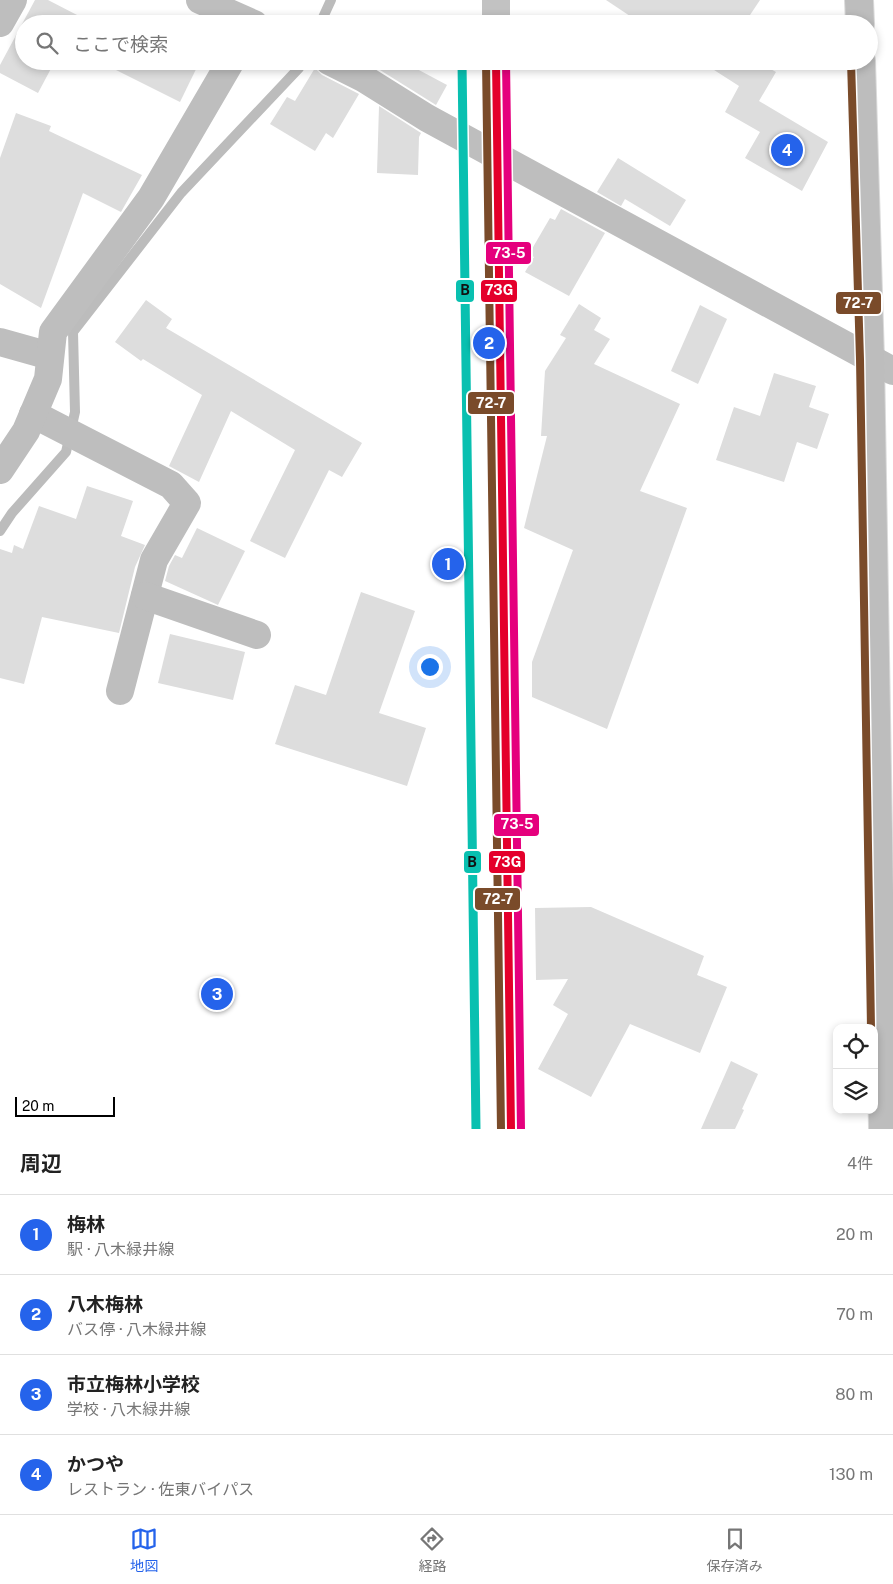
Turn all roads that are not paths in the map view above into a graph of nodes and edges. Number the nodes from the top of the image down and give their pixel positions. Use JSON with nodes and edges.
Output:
{"nodes":[{"id":1,"x":13,"y":0,"type":"edge"},
{"id":2,"x":200,"y":0,"type":"edge"},
{"id":3,"x":496,"y":0,"type":"edge"},
{"id":4,"x":860,"y":0,"type":"edge"},
{"id":5,"x":244,"y":15,"type":"edge"},
{"id":6,"x":496,"y":15,"type":"edge"},
{"id":7,"x":860,"y":15,"type":"edge"},
{"id":8,"x":0,"y":23,"type":"edge"},
{"id":9,"x":226,"y":70,"type":"edge"},
{"id":10,"x":347,"y":70,"type":"edge"},
{"id":11,"x":496,"y":70,"type":"edge"},
{"id":12,"x":862,"y":70,"type":"edge"},
{"id":13,"x":497,"y":155,"type":"junction"},
{"id":14,"x":0,"y":342,"type":"edge"},
{"id":15,"x":50,"y":356,"type":"junction"},
{"id":16,"x":881,"y":365,"type":"edge"},
{"id":17,"x":33,"y":414,"type":"junction"},
{"id":18,"x":0,"y":470,"type":"edge"},
{"id":19,"x":145,"y":596,"type":"junction"},
{"id":20,"x":256,"y":635,"type":"dead end"},
{"id":21,"x":120,"y":691,"type":"dead end"},
{"id":22,"x":511,"y":1129,"type":"edge"},
{"id":23,"x":883,"y":1129,"type":"edge"}],
"edges":[{"from":1,"to":8,"type":"street"},
{"from":2,"to":5,"type":"street"},
{"from":3,"to":6,"type":"main road"},
{"from":4,"to":7,"type":"highway"},
{"from":9,"to":15,"type":"street"},
{"from":10,"to":13,"type":"street"},
{"from":11,"to":13,"type":"main road"},
{"from":12,"to":16,"type":"highway"},
{"from":13,"to":16,"type":"street"},
{"from":13,"to":22,"type":"main road"},
{"from":14,"to":15,"type":"street"},
{"from":15,"to":17,"type":"street"},
{"from":16,"to":23,"type":"highway"},
{"from":17,"to":18,"type":"street"},
{"from":17,"to":19,"type":"street"},
{"from":19,"to":20,"type":"street"},
{"from":19,"to":21,"type":"street"}]}
